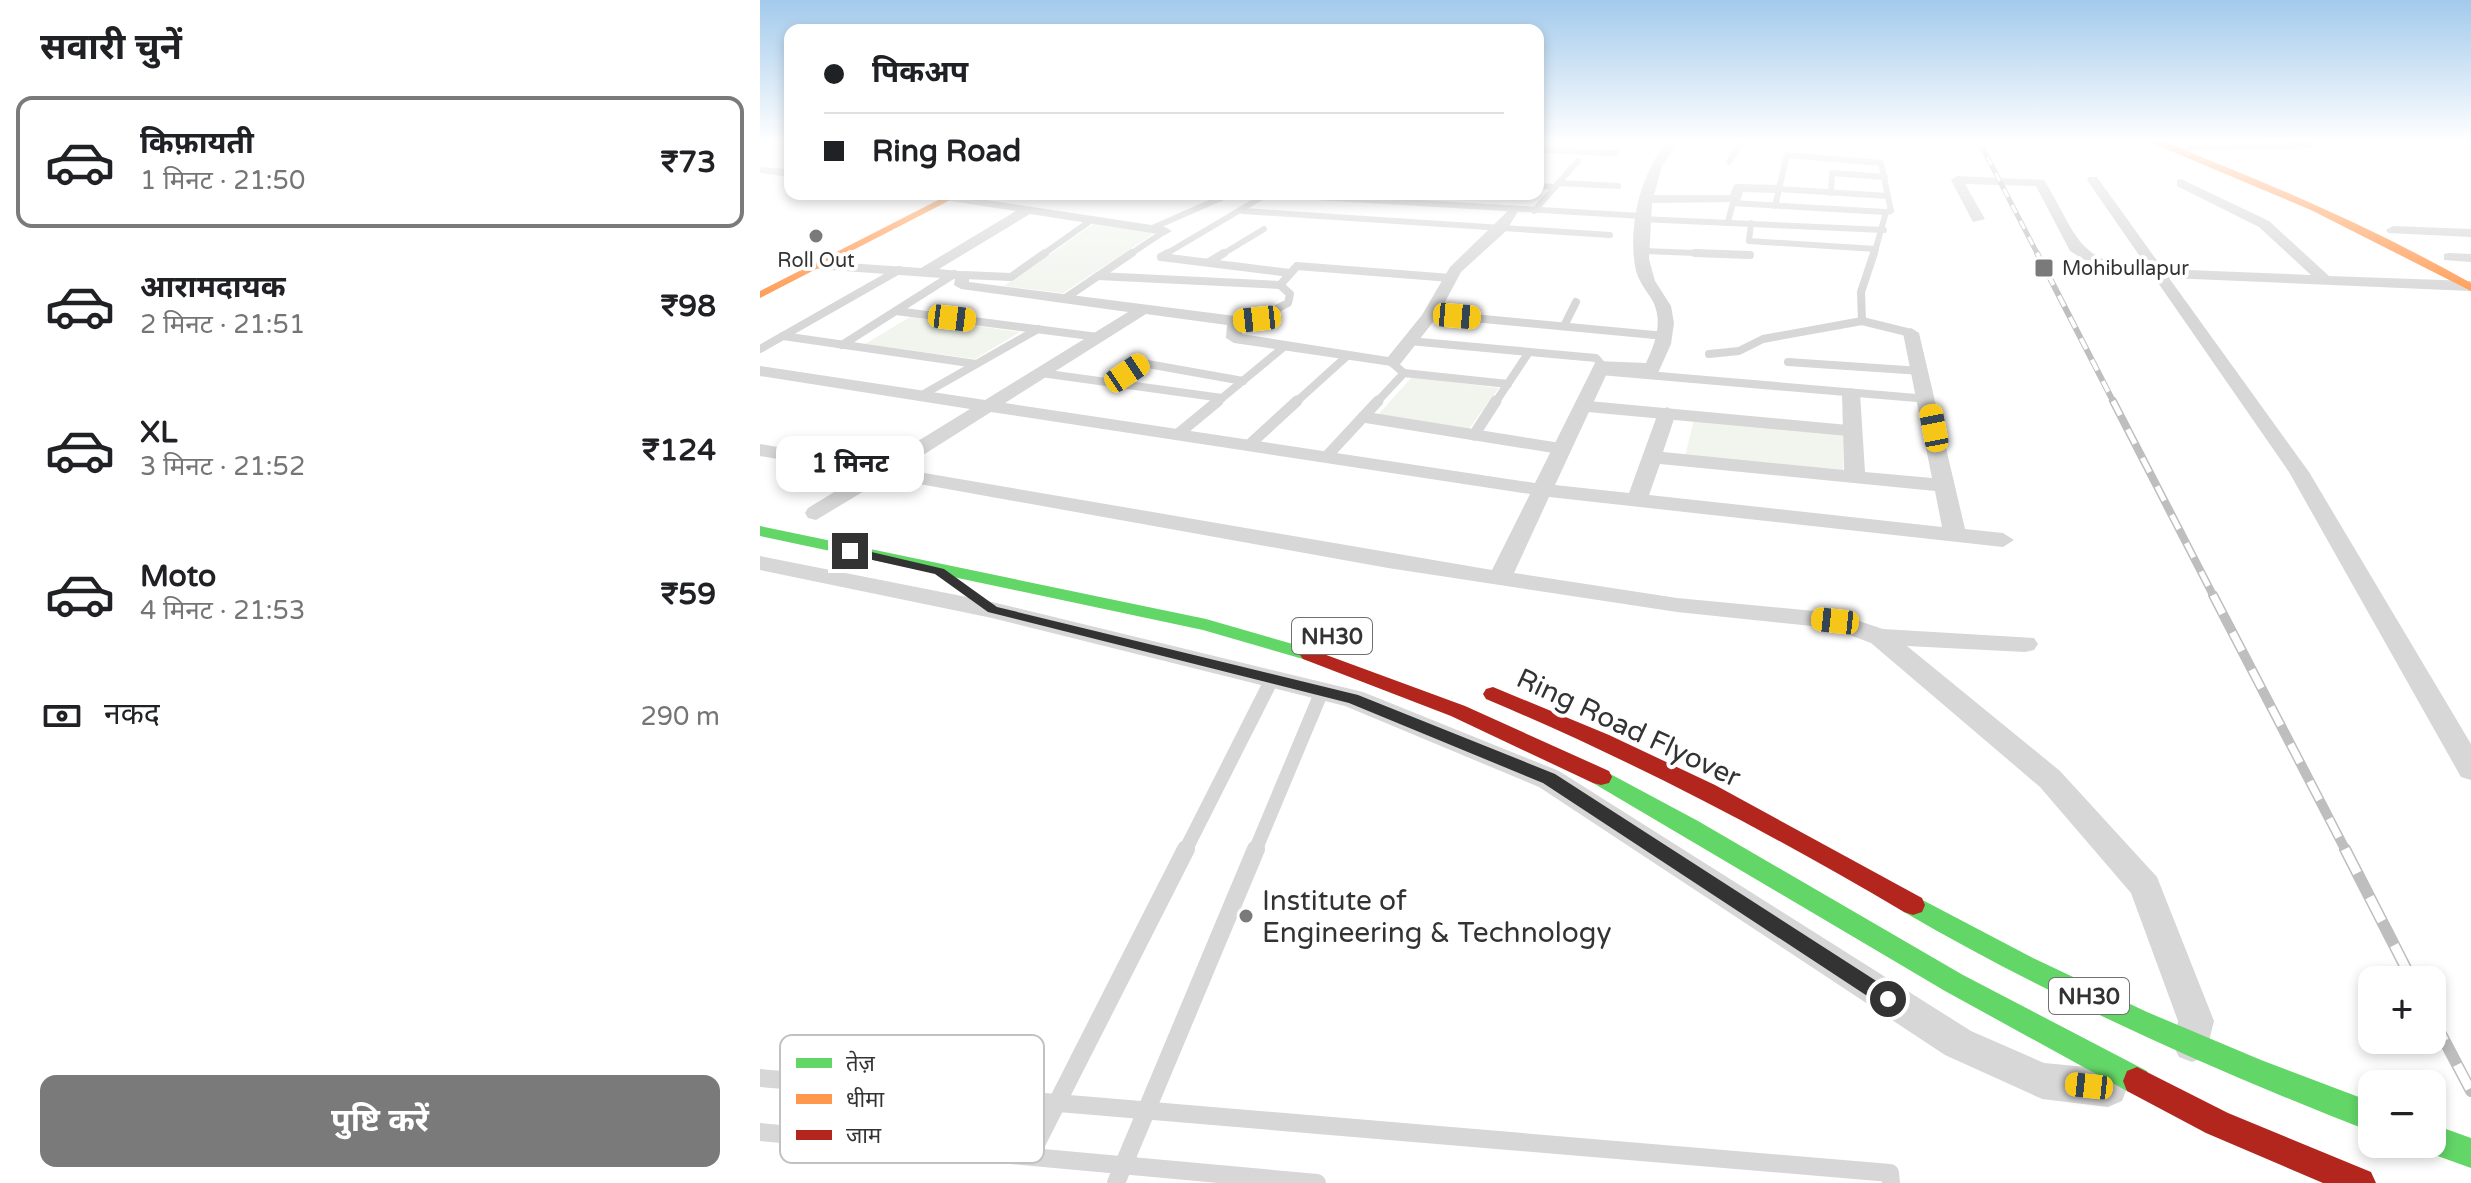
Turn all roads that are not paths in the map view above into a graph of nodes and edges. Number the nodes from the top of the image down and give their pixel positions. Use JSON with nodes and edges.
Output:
{"nodes":[{"id":1,"x":1647,"y":196,"type":"edge"},
{"id":2,"x":1736,"y":196,"type":"edge"},
{"id":3,"x":1777,"y":196,"type":"edge"},
{"id":4,"x":1888,"y":196,"type":"edge"},
{"id":5,"x":1966,"y":196,"type":"edge"},
{"id":6,"x":2047,"y":196,"type":"edge"},
{"id":7,"x":2105,"y":196,"type":"edge"},
{"id":8,"x":2208,"y":196,"type":"edge"},
{"id":9,"x":2289,"y":196,"type":"edge"},
{"id":10,"x":2317,"y":196,"type":"edge"},
{"id":11,"x":935,"y":200,"type":"edge"},
{"id":12,"x":937,"y":200,"type":"edge"},
{"id":13,"x":976,"y":200,"type":"edge"},
{"id":14,"x":1217,"y":200,"type":"edge"},
{"id":15,"x":1259,"y":200,"type":"edge"},
{"id":16,"x":1359,"y":200,"type":"edge"},
{"id":17,"x":1544,"y":200,"type":"edge"},
{"id":18,"x":1775,"y":206,"type":"junction"},
{"id":19,"x":1029,"y":209,"type":"junction"},
{"id":20,"x":1513,"y":210,"type":"junction"},
{"id":21,"x":1243,"y":211,"type":"junction"},
{"id":22,"x":1534,"y":211,"type":"junction"},
{"id":23,"x":1644,"y":211,"type":"junction"},
{"id":24,"x":1886,"y":212,"type":"junction"},
{"id":25,"x":1093,"y":219,"type":"junction"},
{"id":26,"x":1978,"y":219,"type":"dead end"},
{"id":27,"x":1728,"y":221,"type":"junction"},
{"id":28,"x":1751,"y":223,"type":"junction"},
{"id":29,"x":1501,"y":228,"type":"junction"},
{"id":30,"x":1264,"y":229,"type":"dead end"},
{"id":31,"x":1158,"y":230,"type":"junction"},
{"id":32,"x":1884,"y":230,"type":"junction"},
{"id":33,"x":2393,"y":230,"type":"junction"},
{"id":34,"x":2471,"y":233,"type":"edge"},
{"id":35,"x":1610,"y":235,"type":"dead end"},
{"id":36,"x":1876,"y":249,"type":"junction"},
{"id":37,"x":1644,"y":251,"type":"junction"},
{"id":38,"x":1750,"y":255,"type":"dead end"},
{"id":39,"x":2449,"y":257,"type":"junction"},
{"id":40,"x":2471,"y":258,"type":"edge"},
{"id":41,"x":1209,"y":262,"type":"junction"},
{"id":42,"x":817,"y":265,"type":"junction"},
{"id":43,"x":899,"y":270,"type":"junction"},
{"id":44,"x":924,"y":272,"type":"junction"},
{"id":45,"x":1290,"y":273,"type":"junction"},
{"id":46,"x":2160,"y":273,"type":"junction"},
{"id":47,"x":959,"y":274,"type":"junction"},
{"id":48,"x":1098,"y":276,"type":"junction"},
{"id":49,"x":1451,"y":278,"type":"junction"},
{"id":50,"x":760,"y":279,"type":"edge"},
{"id":51,"x":2325,"y":280,"type":"junction"},
{"id":52,"x":2470,"y":282,"type":"edge"},
{"id":53,"x":1280,"y":285,"type":"junction"},
{"id":54,"x":760,"y":295,"type":"edge"},
{"id":55,"x":1064,"y":299,"type":"junction"},
{"id":56,"x":1576,"y":302,"type":"dead end"},
{"id":57,"x":1143,"y":309,"type":"junction"},
{"id":58,"x":896,"y":311,"type":"junction"},
{"id":59,"x":1431,"y":314,"type":"junction"},
{"id":60,"x":1235,"y":321,"type":"junction"},
{"id":61,"x":1862,"y":321,"type":"junction"},
{"id":62,"x":1564,"y":326,"type":"junction"},
{"id":63,"x":1038,"y":329,"type":"junction"},
{"id":64,"x":1911,"y":333,"type":"joint"},
{"id":65,"x":783,"y":336,"type":"junction"},
{"id":66,"x":1665,"y":336,"type":"junction"},
{"id":67,"x":1098,"y":337,"type":"junction"},
{"id":68,"x":1409,"y":341,"type":"junction"},
{"id":69,"x":842,"y":345,"type":"junction"},
{"id":70,"x":1285,"y":346,"type":"junction"},
{"id":71,"x":760,"y":349,"type":"edge"},
{"id":72,"x":1529,"y":352,"type":"junction"},
{"id":73,"x":1709,"y":354,"type":"dead end"},
{"id":74,"x":1347,"y":356,"type":"junction"},
{"id":75,"x":1788,"y":362,"type":"dead end"},
{"id":76,"x":976,"y":364,"type":"junction"},
{"id":77,"x":1398,"y":368,"type":"junction"},
{"id":78,"x":1601,"y":368,"type":"junction"},
{"id":79,"x":760,"y":371,"type":"edge"},
{"id":80,"x":1921,"y":371,"type":"junction"},
{"id":81,"x":1041,"y":373,"type":"junction"},
{"id":82,"x":1243,"y":381,"type":"junction"},
{"id":83,"x":1113,"y":383,"type":"junction"},
{"id":84,"x":1508,"y":384,"type":"junction"},
{"id":85,"x":1851,"y":393,"type":"junction"},
{"id":86,"x":922,"y":395,"type":"junction"},
{"id":87,"x":1222,"y":398,"type":"junction"},
{"id":88,"x":1928,"y":399,"type":"junction"},
{"id":89,"x":989,"y":405,"type":"junction"},
{"id":90,"x":1583,"y":406,"type":"junction"},
{"id":91,"x":1667,"y":413,"type":"junction"},
{"id":92,"x":1363,"y":417,"type":"junction"},
{"id":93,"x":1853,"y":431,"type":"junction"},
{"id":94,"x":1178,"y":434,"type":"junction"},
{"id":95,"x":1474,"y":435,"type":"junction"},
{"id":96,"x":1249,"y":445,"type":"junction"},
{"id":97,"x":1563,"y":449,"type":"junction"},
{"id":98,"x":760,"y":450,"type":"edge"},
{"id":99,"x":1326,"y":457,"type":"junction"},
{"id":100,"x":1653,"y":457,"type":"junction"},
{"id":101,"x":882,"y":472,"type":"junction"},
{"id":102,"x":1855,"y":477,"type":"junction"},
{"id":103,"x":1945,"y":486,"type":"junction"},
{"id":104,"x":1543,"y":490,"type":"junction"},
{"id":105,"x":1637,"y":500,"type":"junction"},
{"id":106,"x":809,"y":512,"type":"joint"},
{"id":107,"x":846,"y":521,"type":"dead end"},
{"id":108,"x":760,"y":531,"type":"edge"},
{"id":109,"x":1955,"y":535,"type":"junction"},
{"id":110,"x":2003,"y":540,"type":"dead end"},
{"id":111,"x":760,"y":563,"type":"edge"},
{"id":112,"x":940,"y":572,"type":"junction"},
{"id":113,"x":1500,"y":578,"type":"junction"},
{"id":114,"x":992,"y":610,"type":"junction"},
{"id":115,"x":1880,"y":637,"type":"junction"},
{"id":116,"x":2025,"y":644,"type":"dead end"},
{"id":117,"x":1272,"y":679,"type":"junction"},
{"id":118,"x":1473,"y":686,"type":"dead end"},
{"id":119,"x":1322,"y":691,"type":"junction"},
{"id":120,"x":2471,"y":769,"type":"edge"},
{"id":121,"x":760,"y":1078,"type":"edge"},
{"id":122,"x":780,"y":1080,"type":"edge"},
{"id":123,"x":1044,"y":1102,"type":"edge"},
{"id":124,"x":1055,"y":1103,"type":"junction"},
{"id":125,"x":1146,"y":1110,"type":"junction"},
{"id":126,"x":2358,"y":1112,"type":"edge"},
{"id":127,"x":1044,"y":1126,"type":"edge"},
{"id":128,"x":760,"y":1132,"type":"edge"},
{"id":129,"x":780,"y":1134,"type":"edge"},
{"id":130,"x":2446,"y":1144,"type":"edge"},
{"id":131,"x":2471,"y":1153,"type":"edge"},
{"id":132,"x":1044,"y":1159,"type":"edge"},
{"id":133,"x":1120,"y":1174,"type":"edge"},
{"id":134,"x":1825,"y":1176,"type":"edge"},
{"id":135,"x":1317,"y":1183,"type":"edge"},
{"id":136,"x":1891,"y":1183,"type":"edge"},
{"id":137,"x":2360,"y":1183,"type":"edge"}],
"edges":[{"from":1,"to":23,"type":"street"},
{"from":2,"to":23,"type":"street"},
{"from":3,"to":18,"type":"lane"},
{"from":4,"to":24,"type":"lane"},
{"from":5,"to":26,"type":"street"},
{"from":6,"to":46,"type":"street"},
{"from":7,"to":46,"type":"street"},
{"from":8,"to":51,"type":"street"},
{"from":9,"to":52,"type":"main road"},
{"from":10,"to":33,"type":"main road"},
{"from":11,"to":50,"type":"main road"},
{"from":12,"to":42,"type":"main road"},
{"from":13,"to":19,"type":"street"},
{"from":14,"to":31,"type":"lane"},
{"from":15,"to":21,"type":"lane"},
{"from":16,"to":20,"type":"lane"},
{"from":17,"to":22,"type":"lane"},
{"from":18,"to":24,"type":"lane"},
{"from":18,"to":27,"type":"lane"},
{"from":19,"to":25,"type":"street"},
{"from":19,"to":44,"type":"street"},
{"from":20,"to":22,"type":"lane"},
{"from":20,"to":29,"type":"street"},
{"from":21,"to":29,"type":"lane"},
{"from":21,"to":41,"type":"lane"},
{"from":22,"to":23,"type":"lane"},
{"from":23,"to":27,"type":"lane"},
{"from":23,"to":37,"type":"street"},
{"from":24,"to":32,"type":"lane"},
{"from":25,"to":31,"type":"street"},
{"from":25,"to":47,"type":"lane"},
{"from":27,"to":28,"type":"lane"},
{"from":28,"to":32,"type":"lane"},
{"from":28,"to":36,"type":"lane"},
{"from":29,"to":35,"type":"lane"},
{"from":29,"to":49,"type":"street"},
{"from":30,"to":41,"type":"lane"},
{"from":31,"to":48,"type":"lane"},
{"from":32,"to":36,"type":"lane"},
{"from":33,"to":34,"type":"street"},
{"from":33,"to":39,"type":"main road"},
{"from":36,"to":61,"type":"lane"},
{"from":37,"to":38,"type":"lane"},
{"from":37,"to":66,"type":"street"},
{"from":39,"to":40,"type":"street"},
{"from":39,"to":52,"type":"main road"},
{"from":41,"to":45,"type":"lane"},
{"from":42,"to":43,"type":"street"},
{"from":42,"to":54,"type":"main road"},
{"from":43,"to":44,"type":"street"},
{"from":43,"to":65,"type":"lane"},
{"from":44,"to":47,"type":"street"},
{"from":45,"to":49,"type":"lane"},
{"from":45,"to":53,"type":"lane"},
{"from":46,"to":51,"type":"street"},
{"from":46,"to":120,"type":"street"},
{"from":47,"to":55,"type":"street"},
{"from":47,"to":58,"type":"lane"},
{"from":48,"to":53,"type":"lane"},
{"from":48,"to":55,"type":"lane"},
{"from":49,"to":59,"type":"street"},
{"from":51,"to":52,"type":"street"},
{"from":53,"to":60,"type":"lane"},
{"from":55,"to":57,"type":"street"},
{"from":56,"to":62,"type":"lane"},
{"from":57,"to":60,"type":"street"},
{"from":57,"to":67,"type":"street"},
{"from":58,"to":63,"type":"lane"},
{"from":58,"to":69,"type":"lane"},
{"from":59,"to":62,"type":"lane"},
{"from":59,"to":68,"type":"street"},
{"from":60,"to":70,"type":"street"},
{"from":61,"to":64,"type":"lane"},
{"from":61,"to":73,"type":"lane"},
{"from":62,"to":66,"type":"lane"},
{"from":63,"to":67,"type":"lane"},
{"from":63,"to":76,"type":"lane"},
{"from":64,"to":80,"type":"street"},
{"from":65,"to":69,"type":"lane"},
{"from":65,"to":71,"type":"lane"},
{"from":66,"to":78,"type":"street"},
{"from":67,"to":81,"type":"street"},
{"from":68,"to":72,"type":"lane"},
{"from":68,"to":77,"type":"street"},
{"from":69,"to":76,"type":"lane"},
{"from":70,"to":74,"type":"street"},
{"from":70,"to":82,"type":"lane"},
{"from":72,"to":78,"type":"lane"},
{"from":72,"to":84,"type":"lane"},
{"from":74,"to":77,"type":"street"},
{"from":74,"to":96,"type":"lane"},
{"from":75,"to":80,"type":"lane"},
{"from":76,"to":86,"type":"lane"},
{"from":77,"to":84,"type":"lane"},
{"from":77,"to":92,"type":"lane"},
{"from":78,"to":85,"type":"lane"},
{"from":78,"to":90,"type":"street"},
{"from":79,"to":86,"type":"street"},
{"from":80,"to":88,"type":"street"},
{"from":81,"to":83,"type":"lane"},
{"from":81,"to":89,"type":"street"},
{"from":82,"to":83,"type":"lane"},
{"from":82,"to":87,"type":"lane"},
{"from":83,"to":87,"type":"lane"},
{"from":84,"to":95,"type":"lane"},
{"from":85,"to":88,"type":"lane"},
{"from":85,"to":93,"type":"street"},
{"from":86,"to":89,"type":"street"},
{"from":87,"to":94,"type":"lane"},
{"from":88,"to":103,"type":"street"},
{"from":89,"to":94,"type":"street"},
{"from":89,"to":101,"type":"street"},
{"from":90,"to":91,"type":"lane"},
{"from":90,"to":97,"type":"street"},
{"from":91,"to":93,"type":"lane"},
{"from":91,"to":100,"type":"street"},
{"from":92,"to":95,"type":"lane"},
{"from":92,"to":99,"type":"lane"},
{"from":93,"to":102,"type":"street"},
{"from":94,"to":96,"type":"street"},
{"from":95,"to":97,"type":"lane"},
{"from":96,"to":99,"type":"street"},
{"from":97,"to":104,"type":"street"},
{"from":98,"to":101,"type":"street"},
{"from":99,"to":104,"type":"street"},
{"from":100,"to":102,"type":"street"},
{"from":100,"to":105,"type":"street"},
{"from":101,"to":106,"type":"street"},
{"from":101,"to":113,"type":"street"},
{"from":102,"to":103,"type":"street"},
{"from":103,"to":109,"type":"street"},
{"from":104,"to":105,"type":"street"},
{"from":104,"to":113,"type":"street"},
{"from":105,"to":109,"type":"street"},
{"from":106,"to":107,"type":"main road"},
{"from":108,"to":112,"type":"main road","number":"NH30"},
{"from":109,"to":110,"type":"street"},
{"from":111,"to":114,"type":"street"},
{"from":112,"to":114,"type":"street"},
{"from":112,"to":137,"type":"main road","number":"NH30"},
{"from":113,"to":115,"type":"street"},
{"from":114,"to":117,"type":"street"},
{"from":115,"to":116,"type":"street"},
{"from":115,"to":119,"type":"street"},
{"from":117,"to":119,"type":"street"},
{"from":117,"to":124,"type":"lane"},
{"from":118,"to":126,"type":"main road","name":"Ring Road Flyover","number":"NH30"},
{"from":119,"to":125,"type":"lane"},
{"from":121,"to":122,"type":"lane"},
{"from":123,"to":124,"type":"lane"},
{"from":124,"to":125,"type":"lane"},
{"from":124,"to":127,"type":"lane"},
{"from":125,"to":133,"type":"lane"},
{"from":125,"to":134,"type":"lane"},
{"from":128,"to":129,"type":"lane"},
{"from":130,"to":131,"type":"main road"},
{"from":132,"to":133,"type":"lane"},
{"from":133,"to":135,"type":"lane"},
{"from":134,"to":136,"type":"lane"}]}
